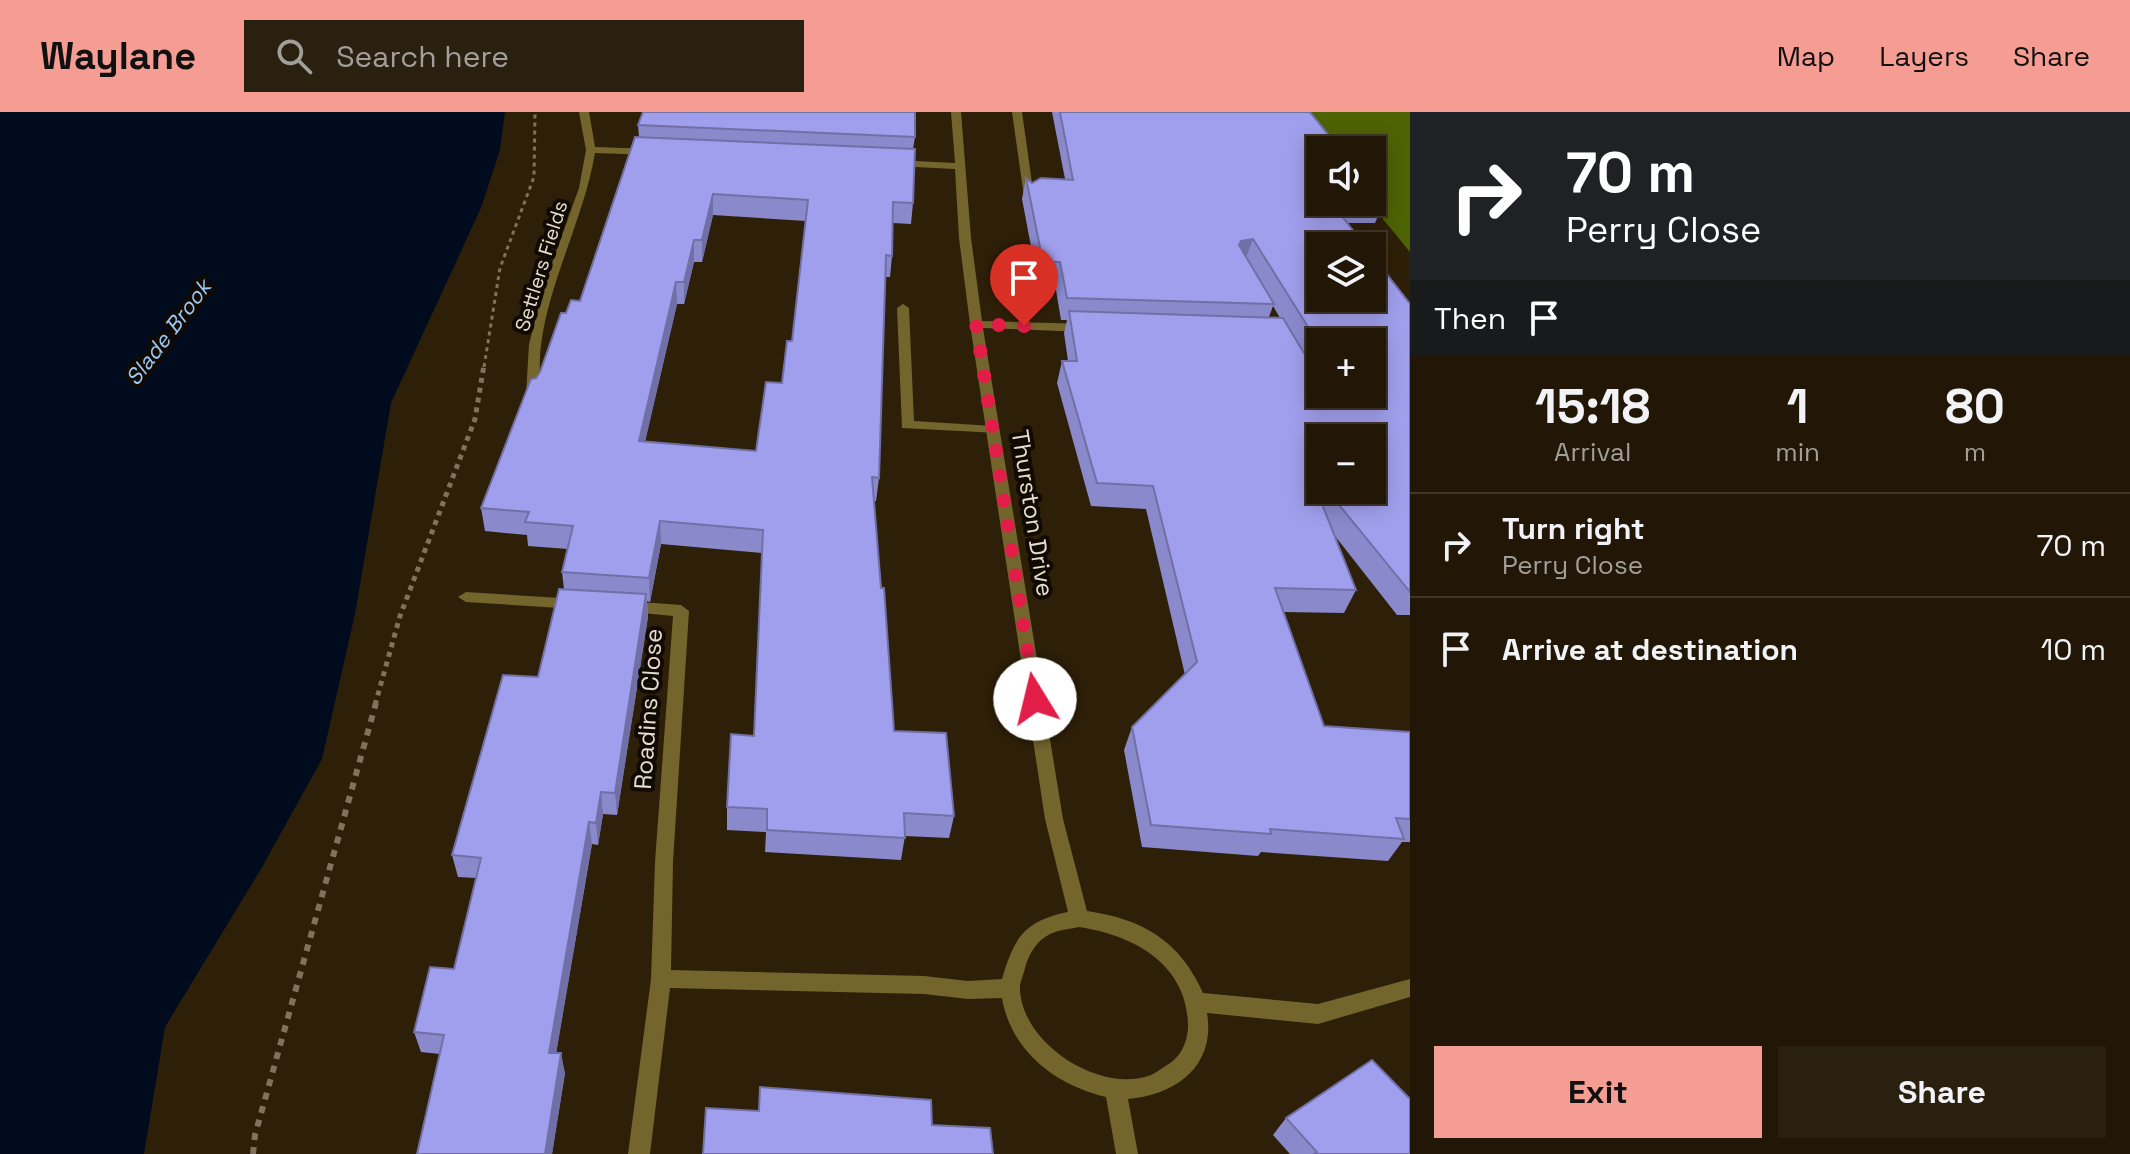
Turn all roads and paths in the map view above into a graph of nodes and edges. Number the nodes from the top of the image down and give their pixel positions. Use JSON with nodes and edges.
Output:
{"nodes":[{"id":1,"x":535,"y":112,"type":"edge"},
{"id":2,"x":584,"y":112,"type":"edge"},
{"id":3,"x":956,"y":112,"type":"edge"},
{"id":4,"x":1017,"y":112,"type":"edge"},
{"id":5,"x":591,"y":150,"type":"junction"},
{"id":6,"x":658,"y":152,"type":"edge"},
{"id":7,"x":890,"y":163,"type":"edge"},
{"id":8,"x":961,"y":166,"type":"junction"},
{"id":9,"x":1029,"y":198,"type":"edge"},
{"id":10,"x":903,"y":308,"type":"dead end"},
{"id":11,"x":976,"y":324,"type":"junction"},
{"id":12,"x":1104,"y":328,"type":"edge"},
{"id":13,"x":533,"y":395,"type":"edge"},
{"id":14,"x":993,"y":430,"type":"junction"},
{"id":15,"x":466,"y":597,"type":"dead end"},
{"id":16,"x":1079,"y":918,"type":"junction"},
{"id":17,"x":661,"y":979,"type":"junction"},
{"id":18,"x":1011,"y":988,"type":"junction"},
{"id":19,"x":1410,"y":988,"type":"edge"},
{"id":20,"x":1197,"y":1002,"type":"junction"},
{"id":21,"x":1115,"y":1088,"type":"junction"},
{"id":22,"x":253,"y":1154,"type":"edge"},
{"id":23,"x":639,"y":1154,"type":"edge"},
{"id":24,"x":1127,"y":1154,"type":"edge"}],
"edges":[{"from":1,"to":22,"type":"path"},
{"from":2,"to":5,"type":"street","name":"Settlers Fields"},
{"from":3,"to":8,"type":"street","name":"Thurston Drive"},
{"from":4,"to":9,"type":"street"},
{"from":5,"to":6,"type":"street"},
{"from":5,"to":13,"type":"street","name":"Settlers Fields"},
{"from":7,"to":8,"type":"street"},
{"from":8,"to":11,"type":"street","name":"Thurston Drive"},
{"from":10,"to":14,"type":"street"},
{"from":11,"to":12,"type":"street"},
{"from":11,"to":14,"type":"street","name":"Thurston Drive"},
{"from":14,"to":16,"type":"street","name":"Thurston Drive"},
{"from":15,"to":17,"type":"street","name":"Roadins Close"},
{"from":16,"to":18,"type":"street"},
{"from":16,"to":20,"type":"street"},
{"from":17,"to":18,"type":"street"},
{"from":17,"to":23,"type":"street","name":"Roadins Close"},
{"from":18,"to":21,"type":"street"},
{"from":19,"to":20,"type":"street"},
{"from":20,"to":21,"type":"street"},
{"from":21,"to":24,"type":"street"}]}
